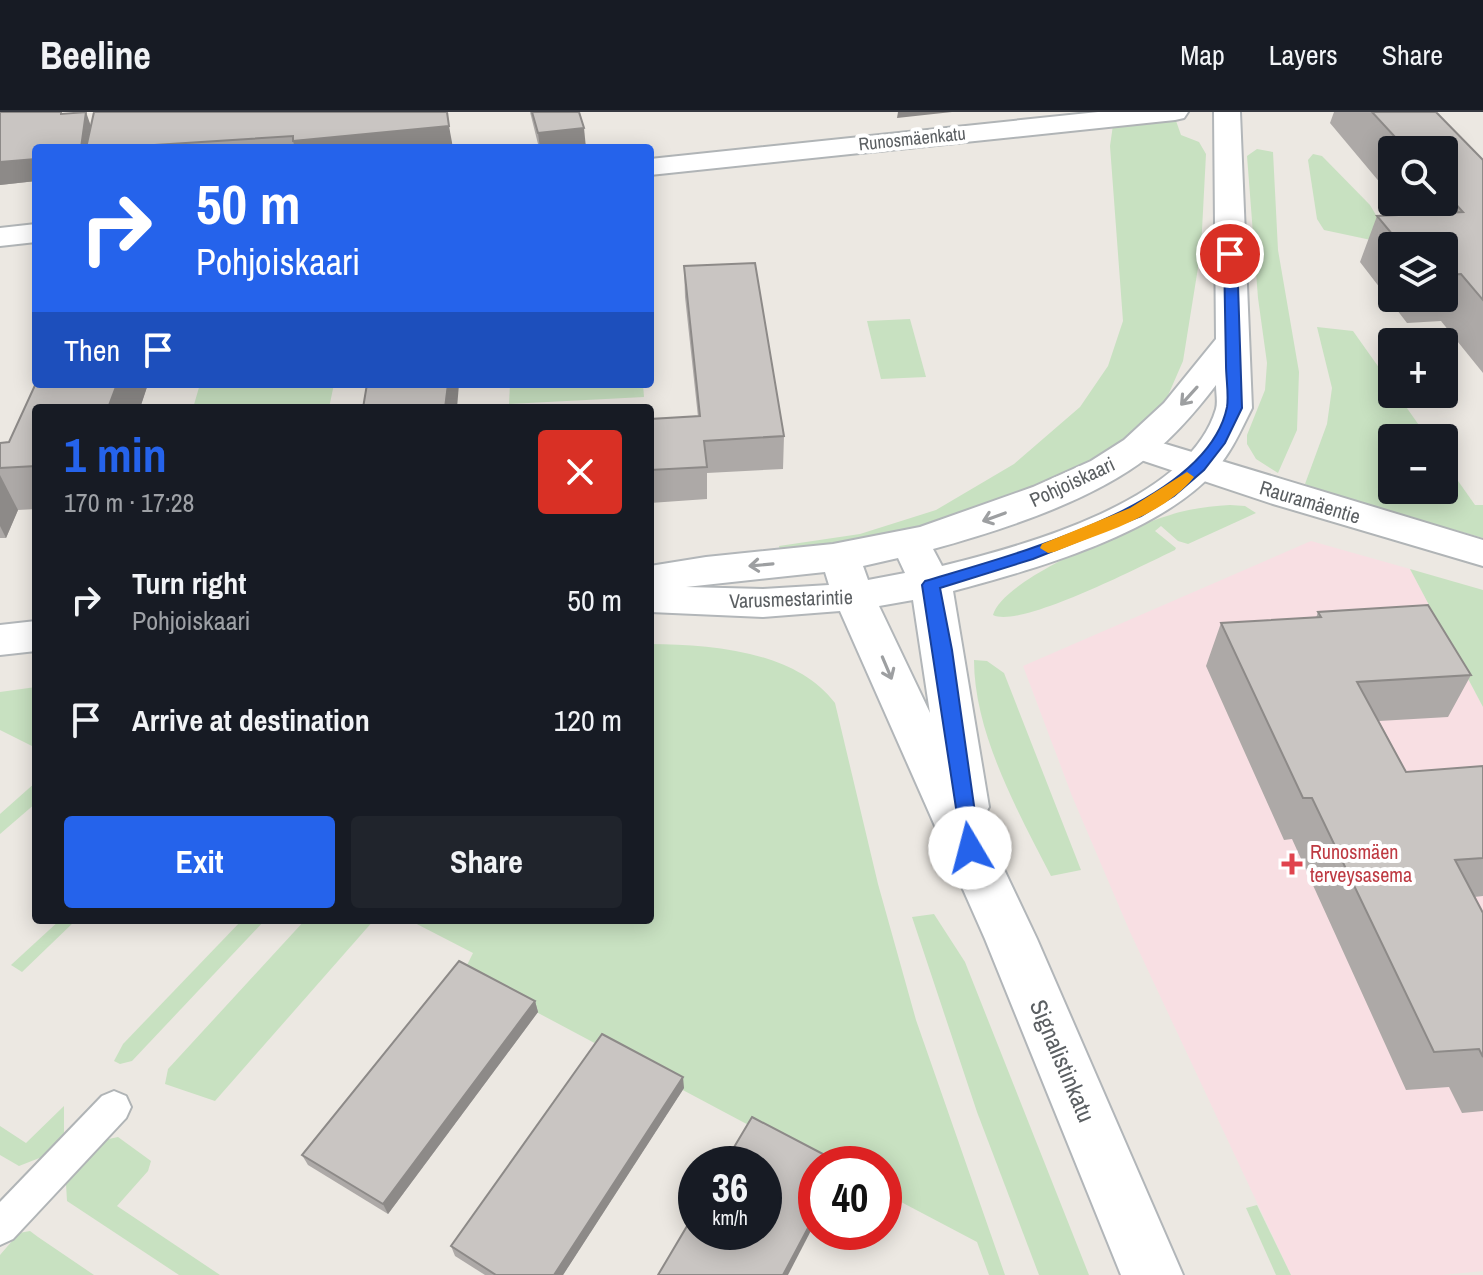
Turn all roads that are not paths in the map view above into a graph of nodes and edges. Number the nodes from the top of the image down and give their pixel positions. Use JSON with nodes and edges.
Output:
{"nodes":[{"id":1,"x":1175,"y":112,"type":"edge"},
{"id":2,"x":1227,"y":112,"type":"edge"},
{"id":3,"x":654,"y":167,"type":"edge"},
{"id":4,"x":32,"y":233,"type":"edge"},
{"id":5,"x":0,"y":237,"type":"edge"},
{"id":6,"x":1233,"y":339,"type":"junction"},
{"id":7,"x":1139,"y":447,"type":"junction"},
{"id":8,"x":1199,"y":466,"type":"junction"},
{"id":9,"x":912,"y":544,"type":"junction"},
{"id":10,"x":1483,"y":553,"type":"edge"},
{"id":11,"x":839,"y":556,"type":"junction"},
{"id":12,"x":654,"y":579,"type":"edge"},
{"id":13,"x":931,"y":585,"type":"junction"},
{"id":14,"x":854,"y":597,"type":"junction"},
{"id":15,"x":654,"y":598,"type":"edge"},
{"id":16,"x":32,"y":636,"type":"edge"},
{"id":17,"x":0,"y":640,"type":"edge"},
{"id":18,"x":970,"y":848,"type":"junction"},
{"id":19,"x":114,"y":1107,"type":"dead end"},
{"id":20,"x":0,"y":1227,"type":"edge"},
{"id":21,"x":1152,"y":1275,"type":"edge"}],
"edges":[{"from":1,"to":3,"type":"street","name":"Runosmäenkatu"},
{"from":2,"to":6,"type":"street"},
{"from":4,"to":5,"type":"street"},
{"from":6,"to":7,"type":"street","name":"Pohjoiskaari","one_way":true},
{"from":6,"to":8,"type":"street"},
{"from":7,"to":8,"type":"street","name":"Rauramäentie"},
{"from":7,"to":9,"type":"street","name":"Pohjoiskaari","one_way":true},
{"from":8,"to":10,"type":"street","name":"Rauramäentie"},
{"from":8,"to":13,"type":"street"},
{"from":9,"to":11,"type":"street","name":"Varusmestarintie"},
{"from":9,"to":13,"type":"street","name":"Signalistinkatu"},
{"from":11,"to":12,"type":"street","name":"Varusmestarintie","one_way":true},
{"from":11,"to":14,"type":"street","name":"Signalistinkatu"},
{"from":13,"to":14,"type":"street","name":"Varusmestarintie"},
{"from":13,"to":18,"type":"street","name":"Signalistinkatu"},
{"from":14,"to":15,"type":"street","name":"Varusmestarintie"},
{"from":14,"to":18,"type":"street","name":"Signalistinkatu","one_way":true},
{"from":16,"to":17,"type":"street"},
{"from":18,"to":21,"type":"street","name":"Signalistinkatu"},
{"from":19,"to":20,"type":"lane"}]}
